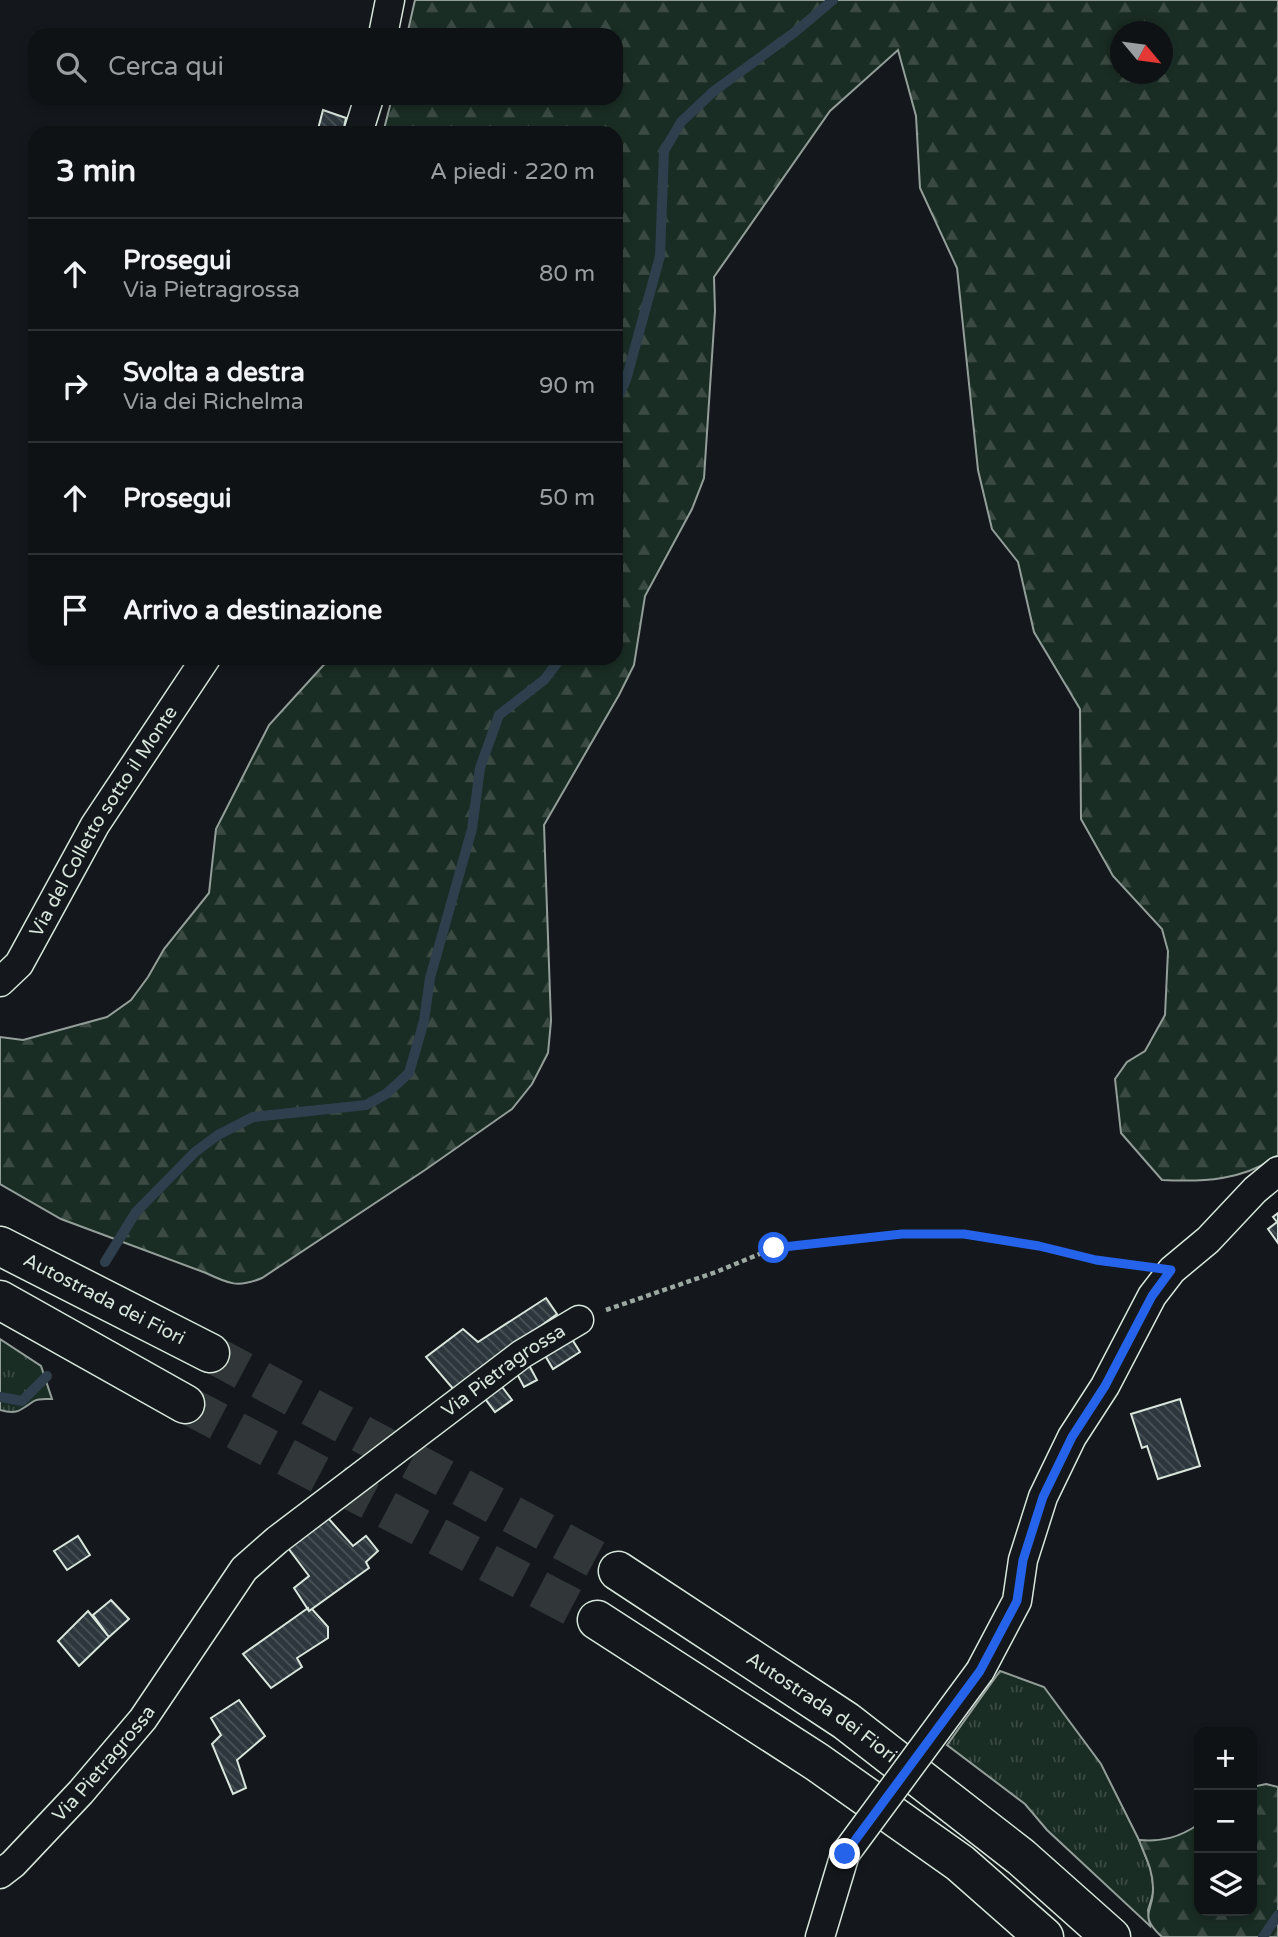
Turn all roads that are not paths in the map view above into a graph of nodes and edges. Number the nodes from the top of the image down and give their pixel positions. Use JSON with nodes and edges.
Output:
{"nodes":[{"id":1,"x":390,"y":0,"type":"edge"},
{"id":2,"x":384,"y":28,"type":"edge"},
{"id":3,"x":367,"y":105,"type":"edge"},
{"id":4,"x":360,"y":126,"type":"edge"},
{"id":5,"x":201,"y":665,"type":"edge"},
{"id":6,"x":0,"y":982,"type":"edge"},
{"id":7,"x":1278,"y":1171,"type":"edge"},
{"id":8,"x":0,"y":1246,"type":"edge"},
{"id":9,"x":0,"y":1300,"type":"edge"},
{"id":10,"x":579,"y":1320,"type":"road end"},
{"id":11,"x":210,"y":1353,"type":"tunnel mouth"},
{"id":12,"x":185,"y":1404,"type":"tunnel mouth"},
{"id":13,"x":618,"y":1572,"type":"tunnel mouth"},
{"id":14,"x":597,"y":1620,"type":"tunnel mouth"},
{"id":15,"x":0,"y":1874,"type":"edge"},
{"id":16,"x":820,"y":1937,"type":"edge"},
{"id":17,"x":1044,"y":1937,"type":"edge"},
{"id":18,"x":1111,"y":1937,"type":"edge"}],
"edges":[{"from":1,"to":2,"type":"street"},
{"from":3,"to":4,"type":"street"},
{"from":5,"to":6,"type":"street","name":"Via del Colletto sotto il Monte"},
{"from":7,"to":16,"type":"street","bridge":true},
{"from":8,"to":11,"type":"highway","name":"Autostrada dei Fiori"},
{"from":9,"to":12,"type":"highway"},
{"from":10,"to":15,"type":"street","name":"Via Pietragrossa"},
{"from":13,"to":18,"type":"highway","name":"Autostrada dei Fiori"},
{"from":14,"to":17,"type":"highway"}]}
